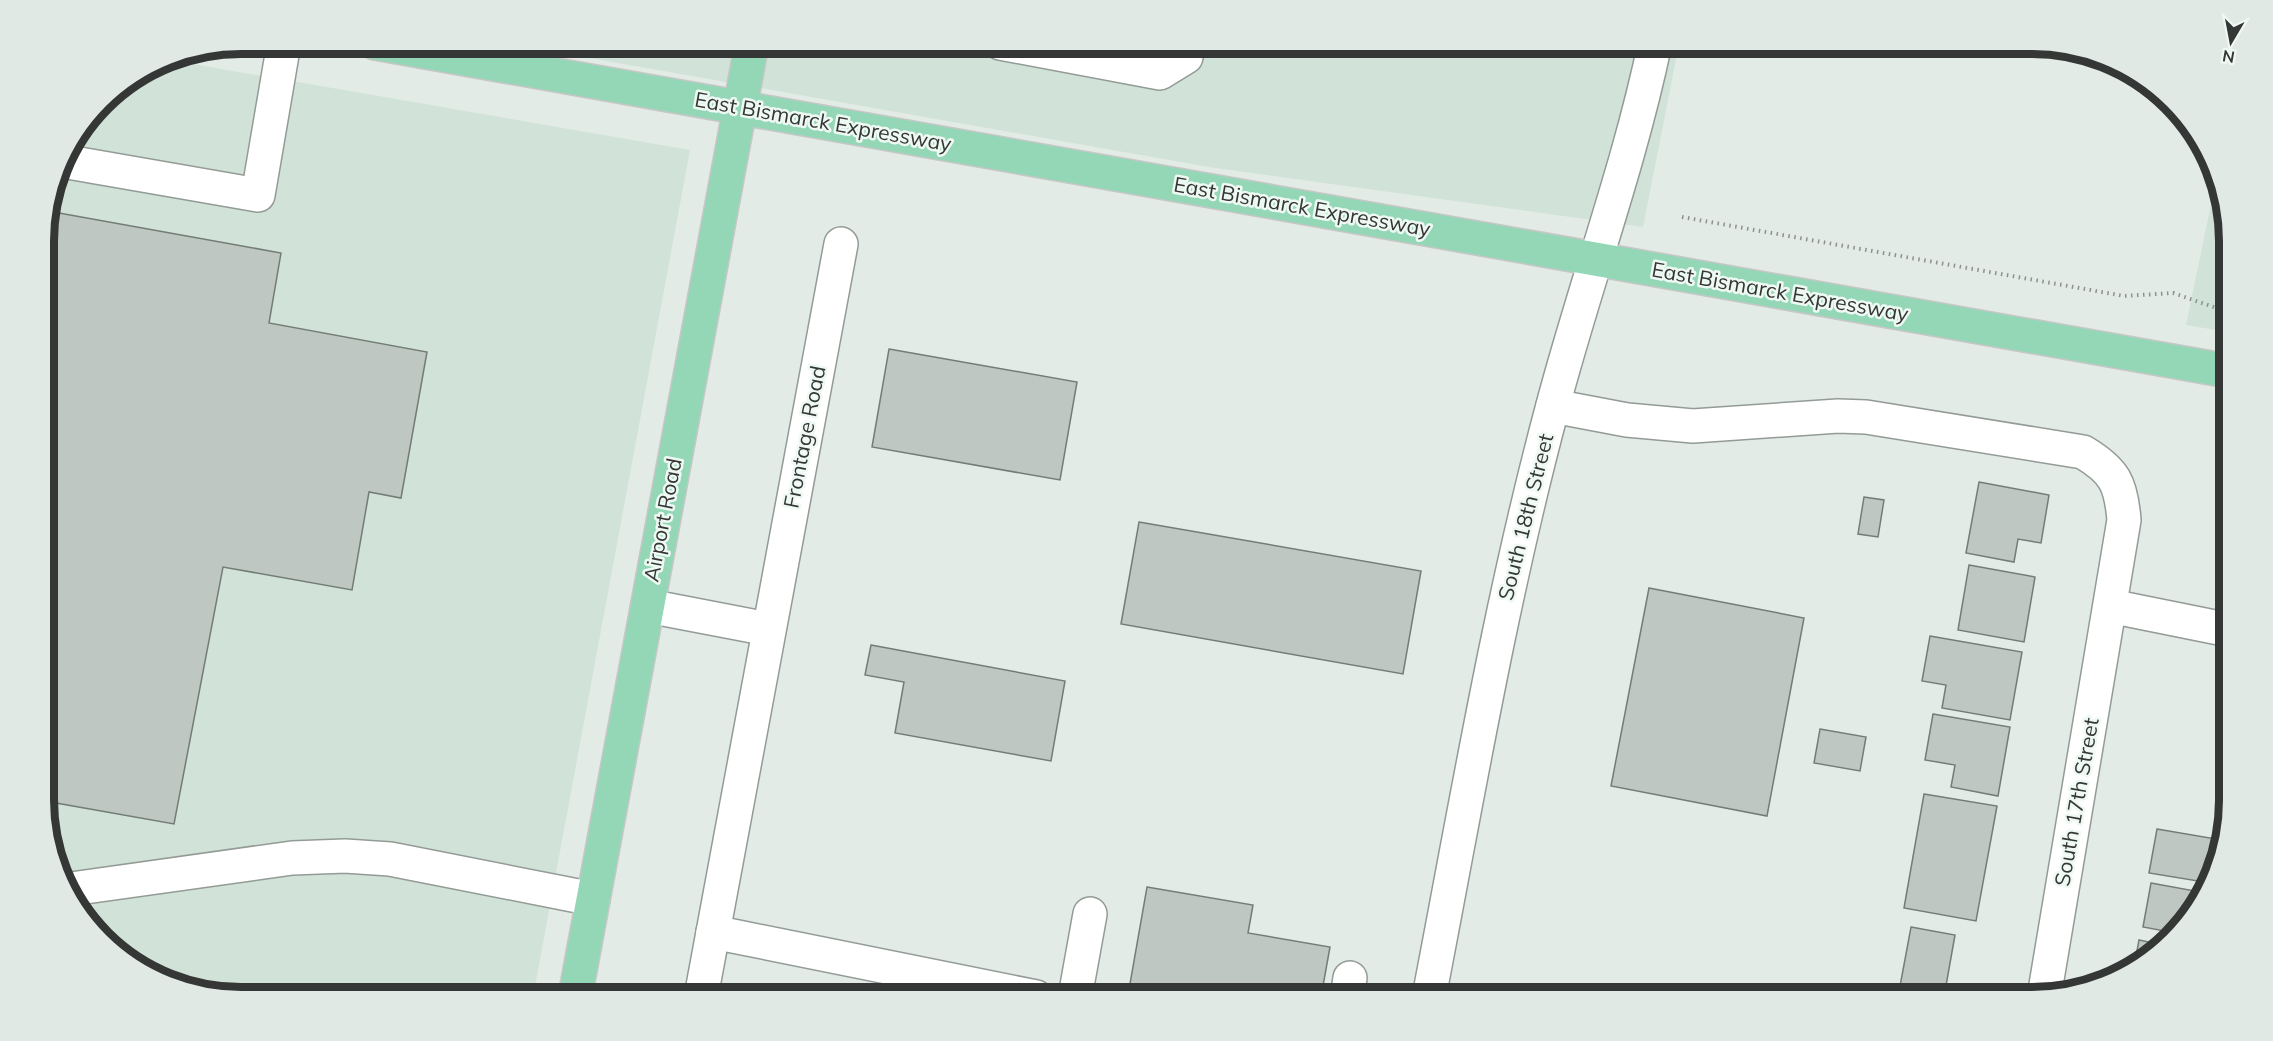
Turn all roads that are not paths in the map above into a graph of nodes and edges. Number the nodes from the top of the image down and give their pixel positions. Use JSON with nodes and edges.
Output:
{"nodes":[{"id":1,"x":282,"y":54,"type":"edge"},
{"id":2,"x":433,"y":54,"type":"edge"},
{"id":3,"x":750,"y":54,"type":"edge"},
{"id":4,"x":1055,"y":54,"type":"edge"},
{"id":5,"x":1186,"y":54,"type":"edge"},
{"id":6,"x":1652,"y":54,"type":"edge"},
{"id":7,"x":740,"y":107,"type":"junction"},
{"id":8,"x":71,"y":163,"type":"edge"},
{"id":9,"x":841,"y":244,"type":"dead end"},
{"id":10,"x":1597,"y":260,"type":"junction"},
{"id":11,"x":2219,"y":369,"type":"edge"},
{"id":12,"x":1552,"y":406,"type":"junction"},
{"id":13,"x":648,"y":606,"type":"junction"},
{"id":14,"x":2110,"y":606,"type":"junction"},
{"id":15,"x":2219,"y":628,"type":"edge"},
{"id":16,"x":768,"y":629,"type":"junction"},
{"id":17,"x":76,"y":888,"type":"edge"},
{"id":18,"x":593,"y":899,"type":"junction"},
{"id":19,"x":1090,"y":914,"type":"dead end"},
{"id":20,"x":713,"y":932,"type":"junction"},
{"id":21,"x":577,"y":987,"type":"edge"},
{"id":22,"x":703,"y":987,"type":"edge"},
{"id":23,"x":954,"y":987,"type":"edge"},
{"id":24,"x":1077,"y":987,"type":"edge"},
{"id":25,"x":1431,"y":987,"type":"edge"},
{"id":26,"x":2046,"y":987,"type":"edge"}],
"edges":[{"from":1,"to":8,"type":"street"},
{"from":2,"to":7,"type":"main road","name":"East Bismarck Expressway"},
{"from":3,"to":7,"type":"main road","name":"Airport Road"},
{"from":4,"to":5,"type":"street"},
{"from":6,"to":10,"type":"street","name":"South 18th Street"},
{"from":7,"to":10,"type":"main road","name":"East Bismarck Expressway"},
{"from":7,"to":13,"type":"main road","name":"Airport Road"},
{"from":9,"to":16,"type":"street","name":"Frontage Road"},
{"from":10,"to":11,"type":"main road","name":"East Bismarck Expressway"},
{"from":10,"to":12,"type":"street","name":"South 18th Street"},
{"from":12,"to":14,"type":"street","name":"South 17th Street"},
{"from":12,"to":25,"type":"street","name":"South 18th Street"},
{"from":13,"to":16,"type":"street"},
{"from":13,"to":18,"type":"main road","name":"Airport Road"},
{"from":14,"to":15,"type":"street"},
{"from":14,"to":26,"type":"street","name":"South 17th Street"},
{"from":16,"to":20,"type":"street","name":"Frontage Road"},
{"from":17,"to":18,"type":"street"},
{"from":18,"to":21,"type":"main road","name":"Airport Road"},
{"from":19,"to":24,"type":"street"},
{"from":20,"to":22,"type":"street","name":"Frontage Road"},
{"from":20,"to":23,"type":"street"}]}
